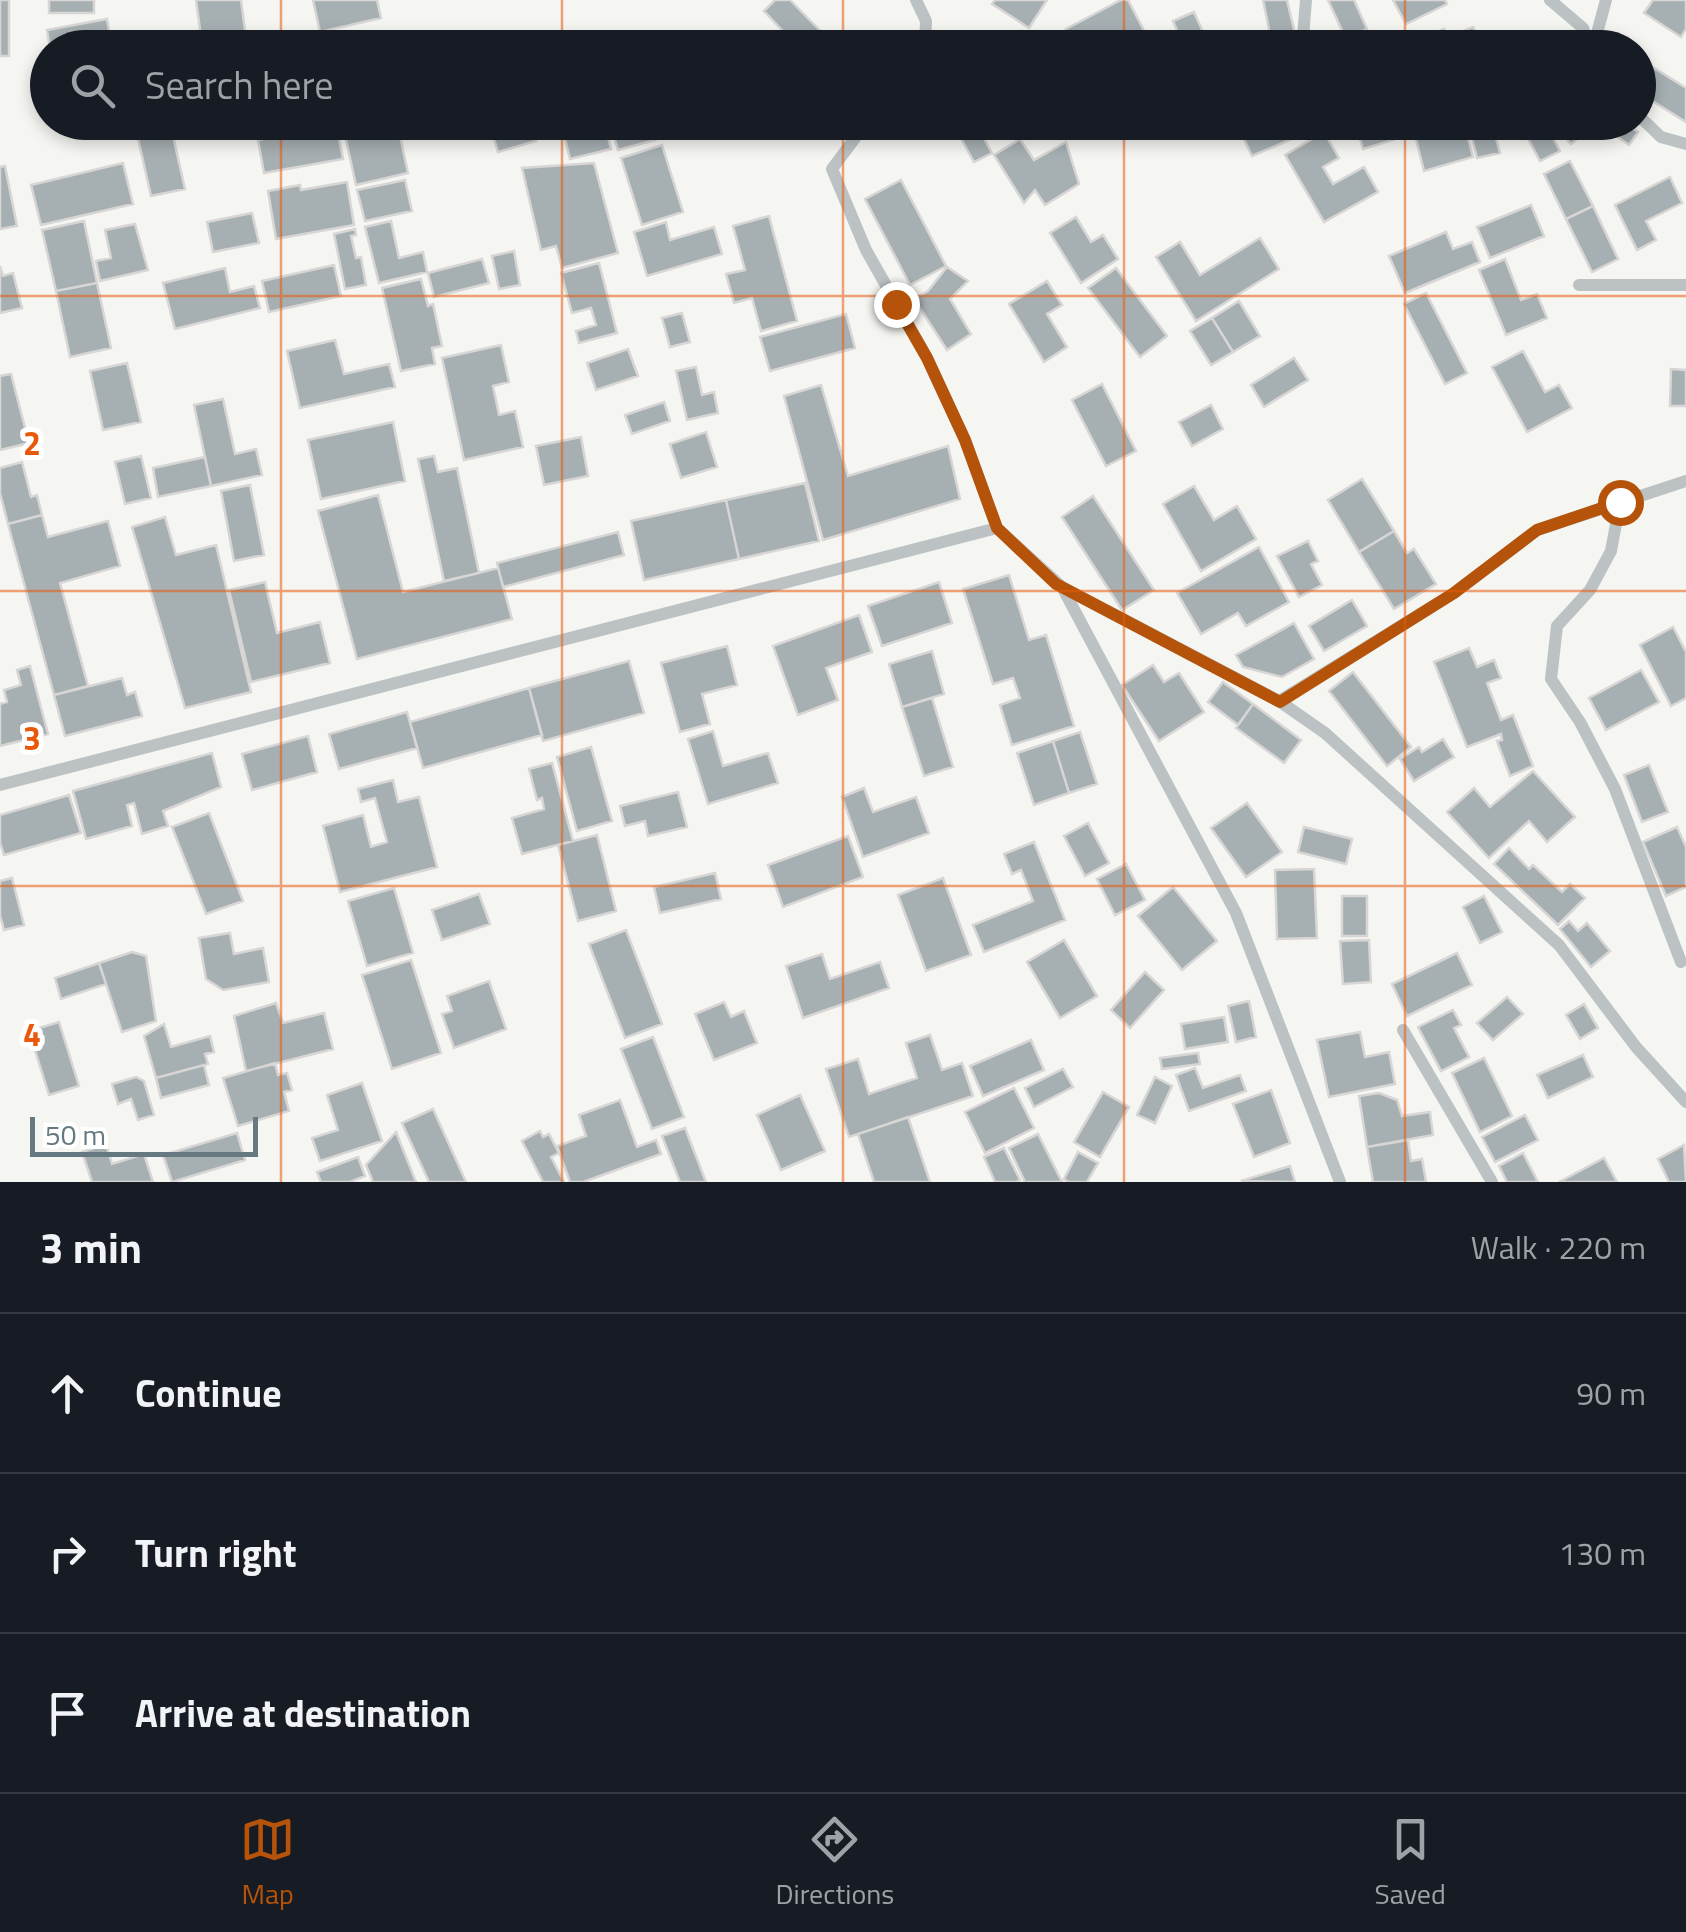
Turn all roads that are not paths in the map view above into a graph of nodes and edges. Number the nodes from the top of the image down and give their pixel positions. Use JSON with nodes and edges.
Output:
{"nodes":[{"id":1,"x":916,"y":0,"type":"edge"},
{"id":2,"x":1306,"y":0,"type":"edge"},
{"id":3,"x":1550,"y":0,"type":"edge"},
{"id":4,"x":1606,"y":0,"type":"edge"},
{"id":5,"x":926,"y":30,"type":"edge"},
{"id":6,"x":1304,"y":30,"type":"edge"},
{"id":7,"x":1584,"y":30,"type":"edge"},
{"id":8,"x":1597,"y":30,"type":"edge"},
{"id":9,"x":1656,"y":132,"type":"edge"},
{"id":10,"x":854,"y":140,"type":"edge"},
{"id":11,"x":1686,"y":144,"type":"edge"},
{"id":12,"x":1579,"y":284,"type":"dead end"},
{"id":13,"x":1686,"y":286,"type":"edge"},
{"id":14,"x":1686,"y":481,"type":"edge"},
{"id":15,"x":1620,"y":502,"type":"junction"},
{"id":16,"x":997,"y":528,"type":"junction"},
{"id":17,"x":1062,"y":587,"type":"junction"},
{"id":18,"x":1280,"y":702,"type":"junction"},
{"id":19,"x":0,"y":785,"type":"edge"},
{"id":20,"x":1681,"y":962,"type":"dead end"},
{"id":21,"x":1403,"y":1030,"type":"dead end"},
{"id":22,"x":1686,"y":1102,"type":"edge"},
{"id":23,"x":1340,"y":1182,"type":"edge"},
{"id":24,"x":1492,"y":1182,"type":"edge"}],
"edges":[{"from":1,"to":5,"type":"lane"},
{"from":2,"to":6,"type":"lane"},
{"from":3,"to":7,"type":"lane"},
{"from":4,"to":8,"type":"lane"},
{"from":9,"to":11,"type":"lane"},
{"from":10,"to":16,"type":"lane"},
{"from":12,"to":13,"type":"lane"},
{"from":14,"to":15,"type":"lane"},
{"from":15,"to":18,"type":"lane"},
{"from":15,"to":20,"type":"lane"},
{"from":16,"to":17,"type":"lane"},
{"from":16,"to":19,"type":"lane"},
{"from":17,"to":18,"type":"lane"},
{"from":17,"to":23,"type":"lane"},
{"from":18,"to":22,"type":"lane"},
{"from":21,"to":24,"type":"lane"}]}
